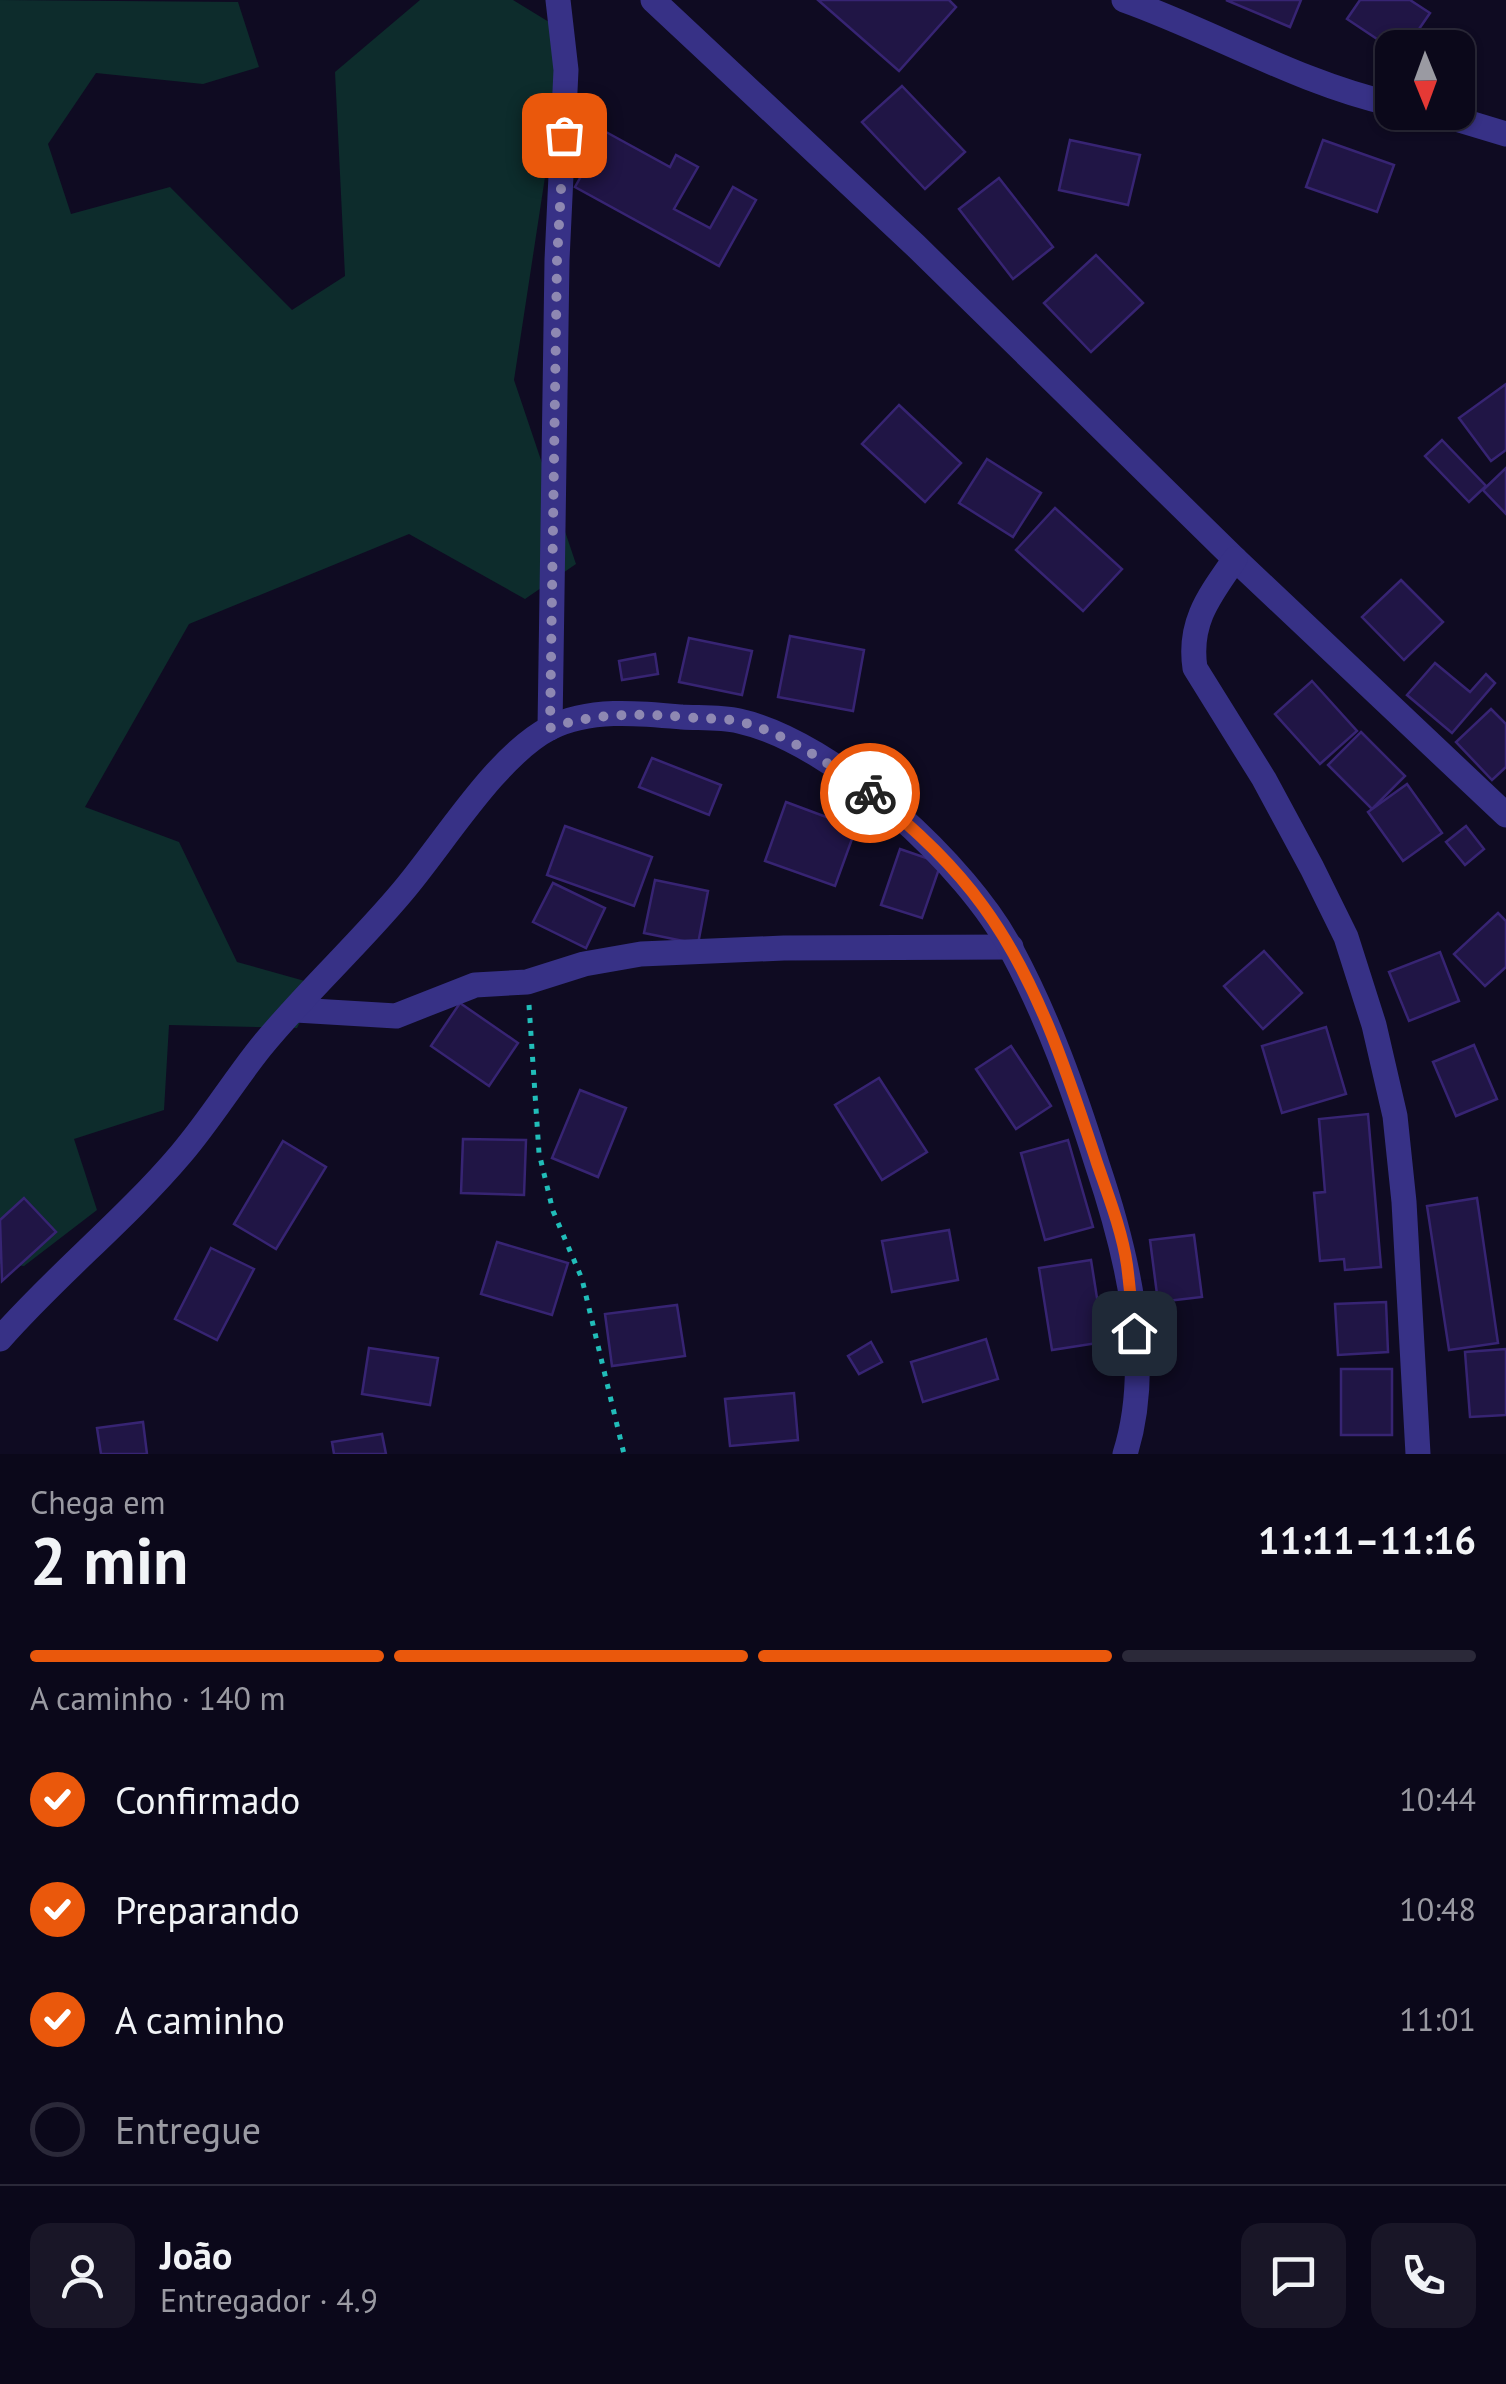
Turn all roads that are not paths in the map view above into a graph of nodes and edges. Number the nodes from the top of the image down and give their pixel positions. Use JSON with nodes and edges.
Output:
{"nodes":[{"id":1,"x":558,"y":0,"type":"edge"},
{"id":2,"x":652,"y":0,"type":"edge"},
{"id":3,"x":1124,"y":0,"type":"edge"},
{"id":4,"x":1375,"y":100,"type":"edge"},
{"id":5,"x":1475,"y":125,"type":"edge"},
{"id":6,"x":1506,"y":134,"type":"edge"},
{"id":7,"x":1235,"y":560,"type":"junction"},
{"id":8,"x":550,"y":728,"type":"junction"},
{"id":9,"x":1506,"y":814,"type":"edge"},
{"id":10,"x":1010,"y":947,"type":"junction"},
{"id":11,"x":296,"y":1010,"type":"junction"},
{"id":12,"x":0,"y":1338,"type":"edge"},
{"id":13,"x":1126,"y":1454,"type":"edge"},
{"id":14,"x":1418,"y":1454,"type":"edge"}],
"edges":[{"from":1,"to":8,"type":"street"},
{"from":2,"to":7,"type":"street"},
{"from":3,"to":4,"type":"street"},
{"from":5,"to":6,"type":"street"},
{"from":7,"to":9,"type":"street"},
{"from":7,"to":14,"type":"street"},
{"from":8,"to":10,"type":"street"},
{"from":8,"to":11,"type":"street"},
{"from":10,"to":11,"type":"street"},
{"from":10,"to":13,"type":"street"},
{"from":11,"to":12,"type":"street"}]}
